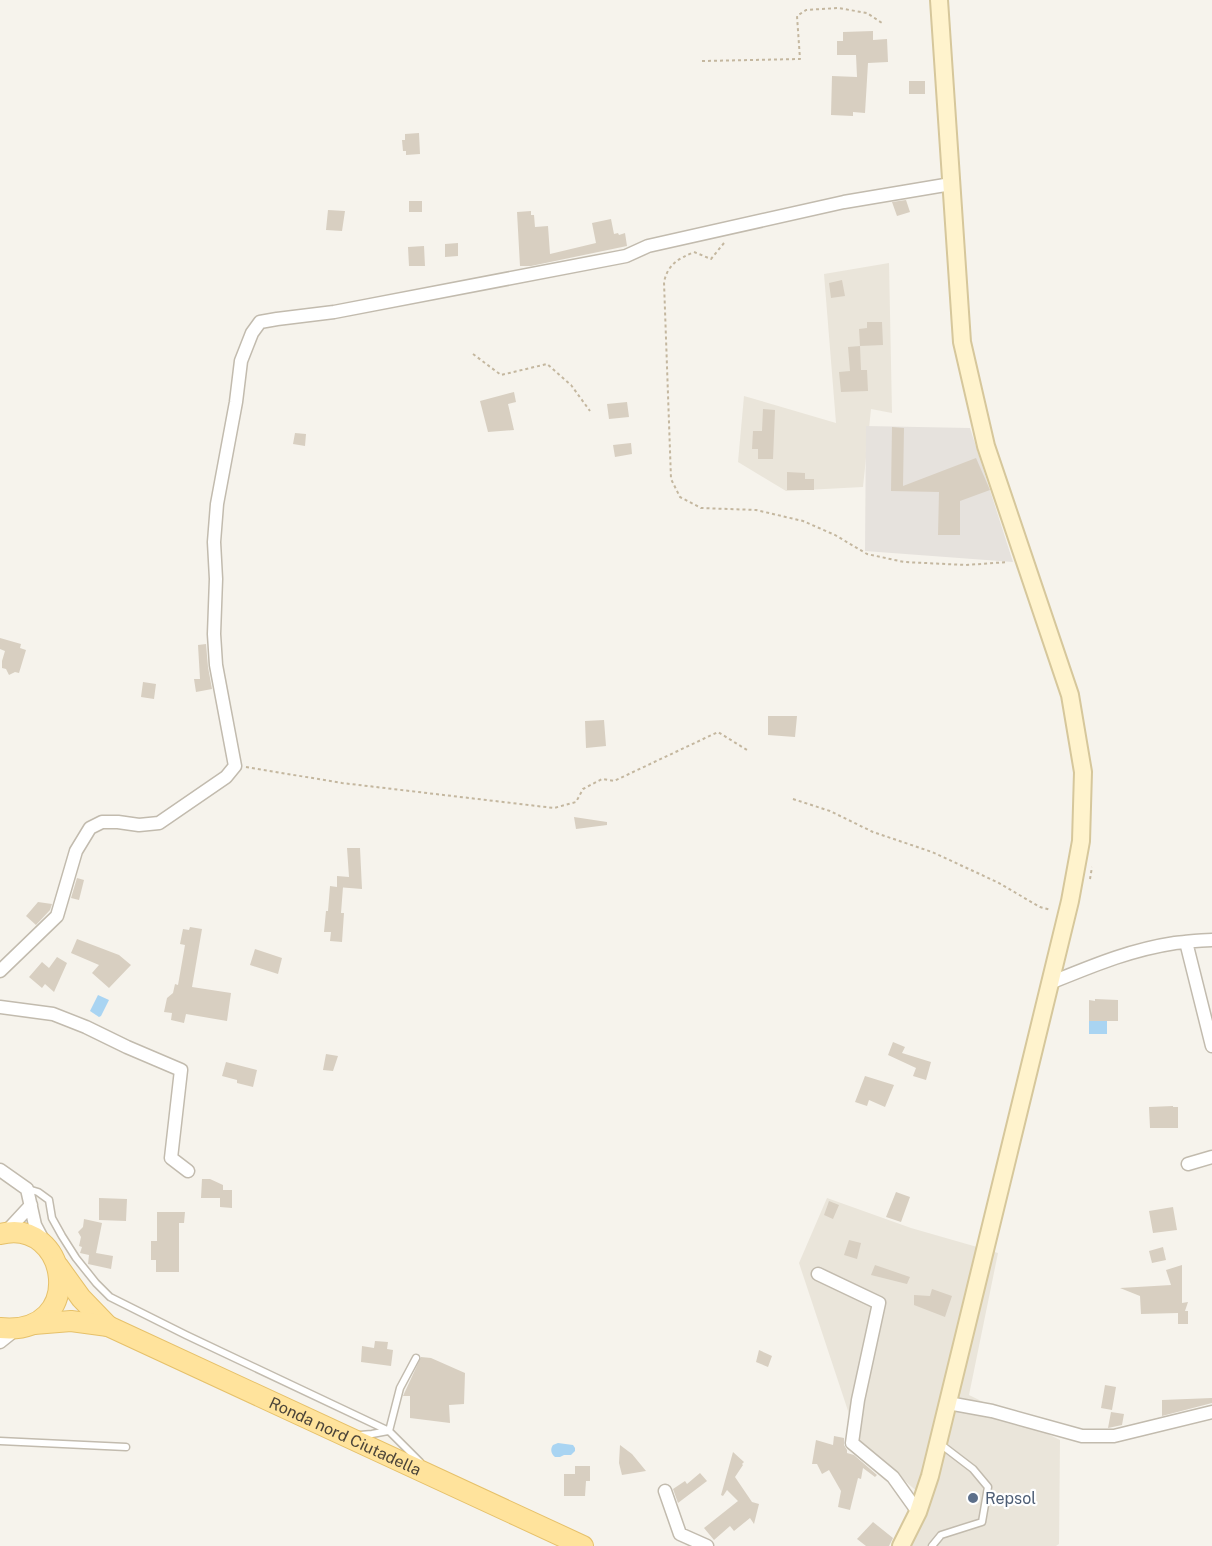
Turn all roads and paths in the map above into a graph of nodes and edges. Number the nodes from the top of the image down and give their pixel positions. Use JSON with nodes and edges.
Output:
{"nodes":[{"id":1,"x":939,"y":0,"type":"edge"},
{"id":2,"x":882,"y":23,"type":"dead end"},
{"id":3,"x":702,"y":61,"type":"dead end"},
{"id":4,"x":951,"y":184,"type":"junction"},
{"id":5,"x":737,"y":227,"type":"junction"},
{"id":6,"x":473,"y":354,"type":"dead end"},
{"id":7,"x":590,"y":411,"type":"dead end"},
{"id":8,"x":1024,"y":560,"type":"junction"},
{"id":9,"x":747,"y":750,"type":"dead end"},
{"id":10,"x":235,"y":766,"type":"junction"},
{"id":11,"x":793,"y":799,"type":"dead end"},
{"id":12,"x":1093,"y":861,"type":"dead end"},
{"id":13,"x":1090,"y":882,"type":"dead end"},
{"id":14,"x":1067,"y":915,"type":"junction"},
{"id":15,"x":1212,"y":940,"type":"edge"},
{"id":16,"x":1186,"y":942,"type":"junction"},
{"id":17,"x":0,"y":971,"type":"edge"},
{"id":18,"x":1050,"y":983,"type":"junction"},
{"id":19,"x":0,"y":1006,"type":"edge"},
{"id":20,"x":1212,"y":1046,"type":"edge"},
{"id":21,"x":1212,"y":1157,"type":"edge"},
{"id":22,"x":1188,"y":1164,"type":"dead end"},
{"id":23,"x":0,"y":1170,"type":"edge"},
{"id":24,"x":188,"y":1171,"type":"dead end"},
{"id":25,"x":27,"y":1189,"type":"junction"},
{"id":26,"x":31,"y":1205,"type":"junction"},
{"id":27,"x":3,"y":1233,"type":"edge"},
{"id":28,"x":46,"y":1246,"type":"junction"},
{"id":29,"x":57,"y":1265,"type":"junction"},
{"id":30,"x":818,"y":1274,"type":"dead end"},
{"id":31,"x":34,"y":1324,"type":"junction"},
{"id":32,"x":108,"y":1326,"type":"junction"},
{"id":33,"x":5,"y":1333,"type":"edge"},
{"id":34,"x":416,"y":1358,"type":"dead end"},
{"id":35,"x":948,"y":1403,"type":"junction"},
{"id":36,"x":1212,"y":1412,"type":"edge"},
{"id":37,"x":389,"y":1431,"type":"junction"},
{"id":38,"x":344,"y":1435,"type":"junction"},
{"id":39,"x":0,"y":1442,"type":"edge"},
{"id":40,"x":938,"y":1443,"type":"junction"},
{"id":41,"x":126,"y":1448,"type":"dead end"},
{"id":42,"x":437,"y":1478,"type":"junction"},
{"id":43,"x":665,"y":1491,"type":"dead end"},
{"id":44,"x":918,"y":1512,"type":"junction"},
{"id":45,"x":583,"y":1546,"type":"edge"},
{"id":46,"x":707,"y":1546,"type":"edge"},
{"id":47,"x":901,"y":1546,"type":"edge"},
{"id":48,"x":932,"y":1546,"type":"edge"}],
"edges":[{"from":1,"to":4,"type":"street"},
{"from":2,"to":3,"type":"path"},
{"from":4,"to":5,"type":"street"},
{"from":4,"to":8,"type":"street"},
{"from":5,"to":8,"type":"path"},
{"from":5,"to":10,"type":"street"},
{"from":6,"to":7,"type":"path"},
{"from":8,"to":14,"type":"street"},
{"from":9,"to":10,"type":"path"},
{"from":10,"to":17,"type":"street"},
{"from":11,"to":14,"type":"path"},
{"from":12,"to":13,"type":"path"},
{"from":14,"to":18,"type":"street"},
{"from":15,"to":16,"type":"street"},
{"from":16,"to":18,"type":"street"},
{"from":16,"to":20,"type":"street"},
{"from":18,"to":35,"type":"street"},
{"from":19,"to":24,"type":"street"},
{"from":21,"to":22,"type":"street"},
{"from":23,"to":25,"type":"street"},
{"from":25,"to":26,"type":"street"},
{"from":25,"to":37,"type":"lane"},
{"from":26,"to":27,"type":"street"},
{"from":26,"to":28,"type":"street"},
{"from":27,"to":28,"type":"main road"},
{"from":28,"to":29,"type":"main road","name":"Ronda nord Ciutadella"},
{"from":29,"to":31,"type":"main road"},
{"from":29,"to":32,"type":"main road","name":"Ronda nord Ciutadella"},
{"from":30,"to":44,"type":"street"},
{"from":31,"to":32,"type":"main road","name":"Ronda nord Ciutadella"},
{"from":31,"to":33,"type":"main road","name":"Ronda nord Ciutadella"},
{"from":32,"to":38,"type":"main road","name":"Ronda nord Ciutadella"},
{"from":34,"to":37,"type":"lane"},
{"from":35,"to":36,"type":"street"},
{"from":35,"to":40,"type":"street"},
{"from":37,"to":38,"type":"lane"},
{"from":37,"to":42,"type":"lane"},
{"from":38,"to":42,"type":"main road","name":"Ronda nord Ciutadella"},
{"from":39,"to":41,"type":"lane"},
{"from":40,"to":44,"type":"street"},
{"from":40,"to":48,"type":"lane"},
{"from":42,"to":45,"type":"main road","name":"Ronda nord Ciutadella"},
{"from":43,"to":46,"type":"street"},
{"from":44,"to":47,"type":"street"}]}
